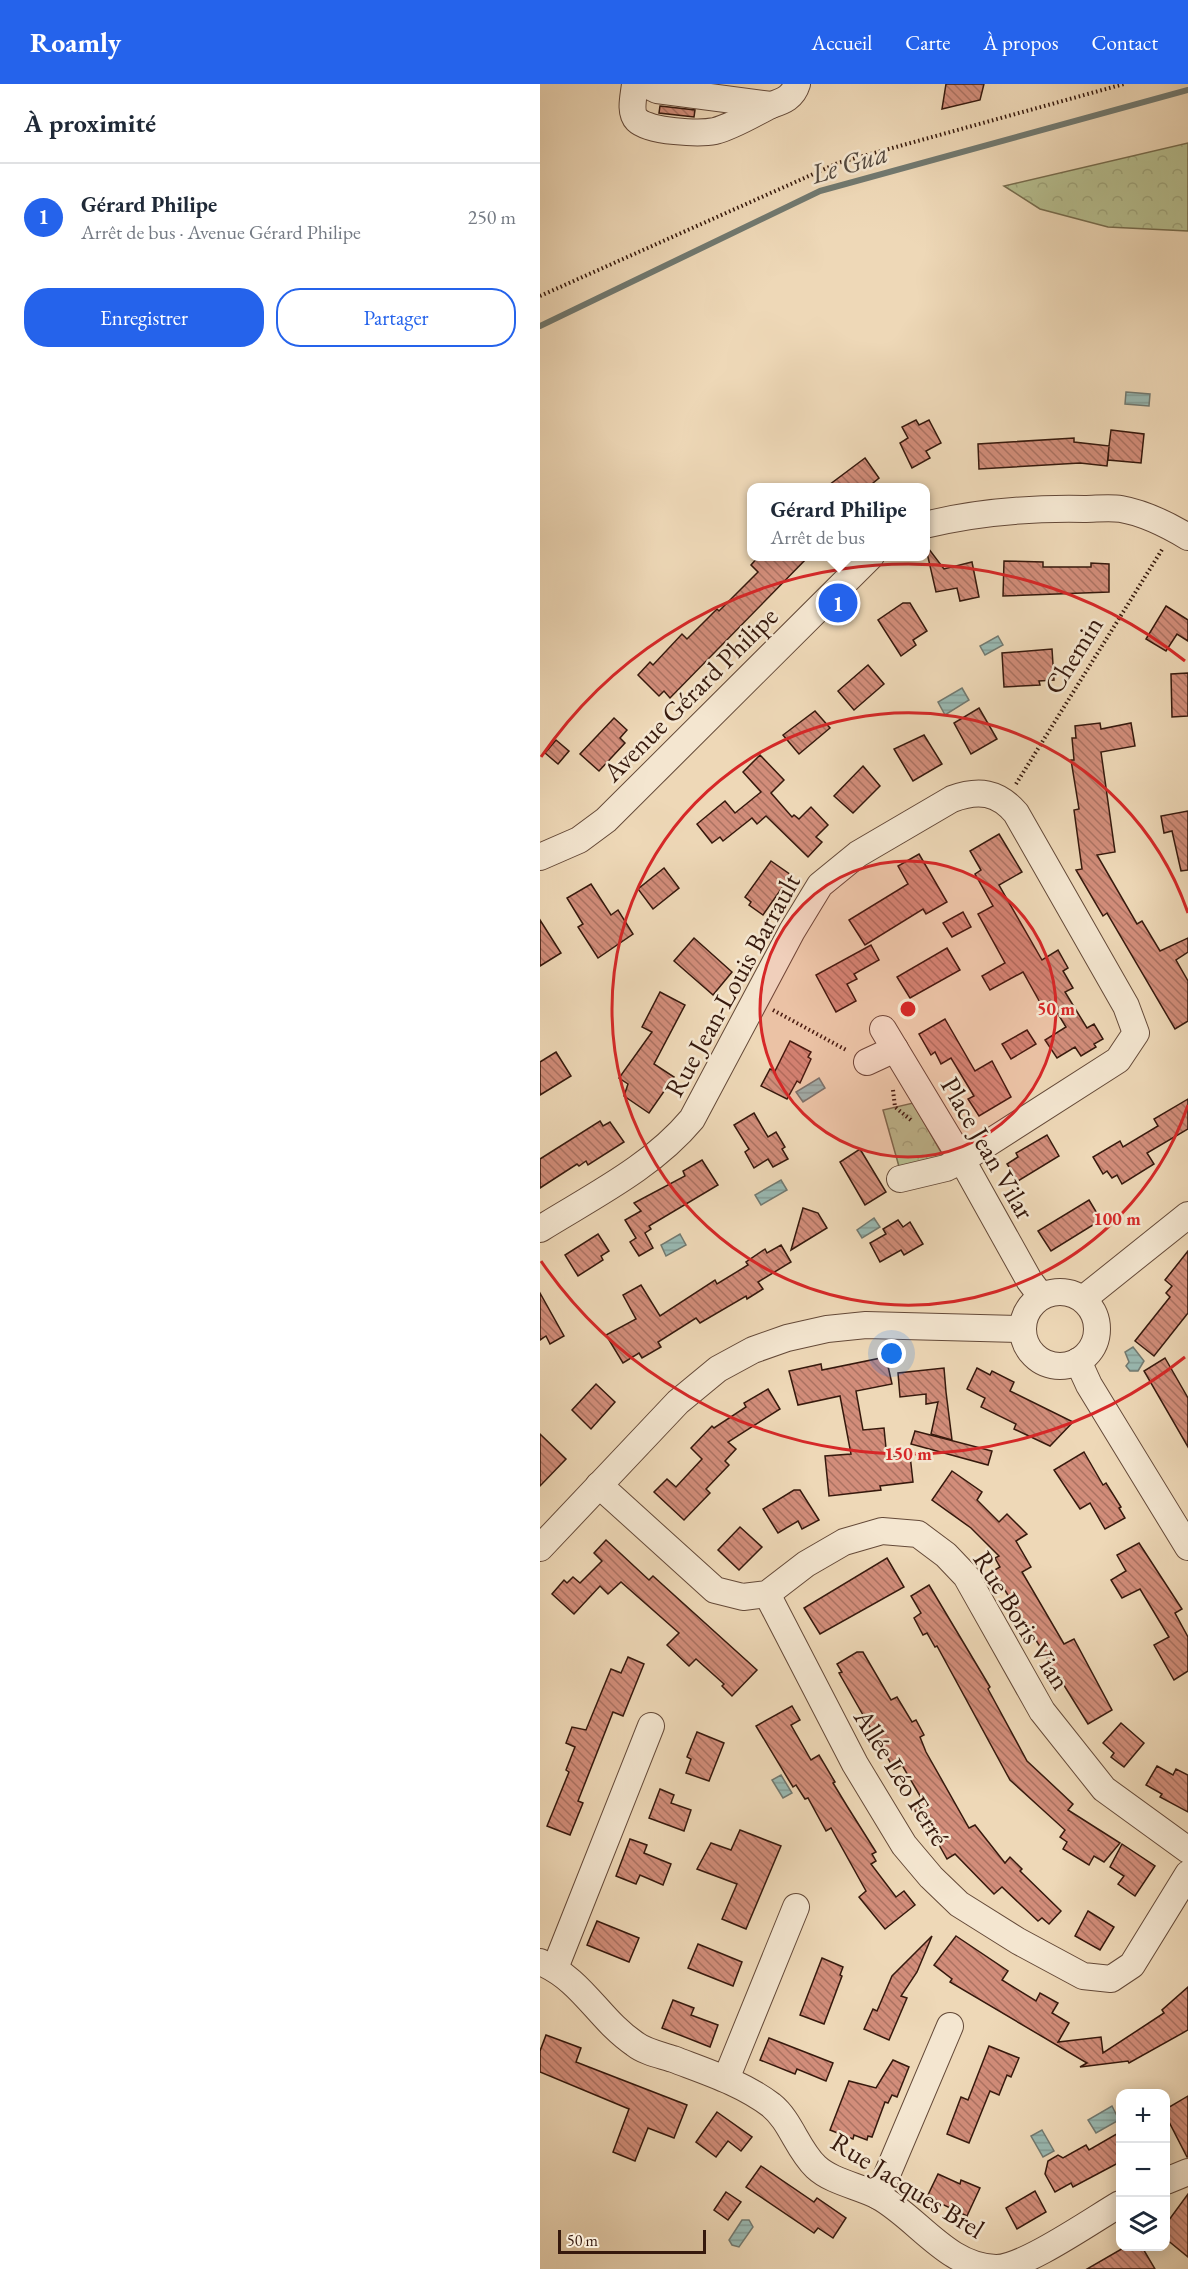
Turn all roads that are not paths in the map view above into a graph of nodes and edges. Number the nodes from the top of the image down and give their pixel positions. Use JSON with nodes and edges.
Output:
{"nodes":[{"id":1,"x":635,"y":84,"type":"edge"},
{"id":2,"x":645,"y":84,"type":"edge"},
{"id":3,"x":798,"y":84,"type":"edge"},
{"id":4,"x":771,"y":105,"type":"junction"},
{"id":5,"x":930,"y":524,"type":"edge"},
{"id":6,"x":1181,"y":533,"type":"edge"},
{"id":7,"x":866,"y":561,"type":"edge"},
{"id":8,"x":540,"y":857,"type":"edge"},
{"id":9,"x":880,"y":1049,"type":"road end"},
{"id":10,"x":962,"y":1160,"type":"junction"},
{"id":11,"x":900,"y":1179,"type":"dead end"},
{"id":12,"x":1188,"y":1215,"type":"edge"},
{"id":13,"x":540,"y":1229,"type":"edge"},
{"id":14,"x":1041,"y":1296,"type":"junction"},
{"id":15,"x":1083,"y":1299,"type":"junction"},
{"id":16,"x":1022,"y":1329,"type":"junction"},
{"id":17,"x":1078,"y":1361,"type":"junction"},
{"id":18,"x":599,"y":1485,"type":"junction"},
{"id":19,"x":1188,"y":1547,"type":"edge"},
{"id":20,"x":540,"y":1548,"type":"edge"},
{"id":21,"x":767,"y":1594,"type":"junction"},
{"id":22,"x":651,"y":1726,"type":"dead end"},
{"id":23,"x":1188,"y":1850,"type":"edge"},
{"id":24,"x":1188,"y":1874,"type":"edge"},
{"id":25,"x":796,"y":1907,"type":"dead end"},
{"id":26,"x":548,"y":1965,"type":"edge"},
{"id":27,"x":950,"y":2026,"type":"dead end"},
{"id":28,"x":726,"y":2079,"type":"junction"},
{"id":29,"x":1188,"y":2172,"type":"edge"},
{"id":30,"x":1170,"y":2179,"type":"edge"},
{"id":31,"x":878,"y":2196,"type":"junction"},
{"id":32,"x":1116,"y":2206,"type":"edge"}],
"edges":[{"from":1,"to":4,"type":"street"},
{"from":2,"to":4,"type":"street"},
{"from":3,"to":4,"type":"street"},
{"from":5,"to":6,"type":"street"},
{"from":7,"to":8,"type":"street","name":"Avenue Gérard Philipe"},
{"from":9,"to":10,"type":"street","name":"Place Jean Vilar"},
{"from":10,"to":11,"type":"street"},
{"from":10,"to":13,"type":"street","name":"Rue Jean-Louis Barrault"},
{"from":10,"to":14,"type":"street","name":"Place Jean Vilar"},
{"from":12,"to":15,"type":"street"},
{"from":14,"to":15,"type":"street"},
{"from":14,"to":16,"type":"street"},
{"from":15,"to":17,"type":"street"},
{"from":16,"to":17,"type":"street"},
{"from":16,"to":18,"type":"street"},
{"from":17,"to":19,"type":"street"},
{"from":18,"to":20,"type":"street"},
{"from":18,"to":21,"type":"street"},
{"from":21,"to":23,"type":"street","name":"Rue Boris Vian"},
{"from":21,"to":24,"type":"street","name":"Allée Léo Ferré"},
{"from":22,"to":26,"type":"street"},
{"from":25,"to":28,"type":"street"},
{"from":26,"to":28,"type":"street","name":"Rue Jacques Brel"},
{"from":27,"to":31,"type":"street"},
{"from":28,"to":31,"type":"street","name":"Rue Jacques Brel"},
{"from":29,"to":30,"type":"street"},
{"from":31,"to":32,"type":"street","name":"Rue Jacques Brel"}]}
